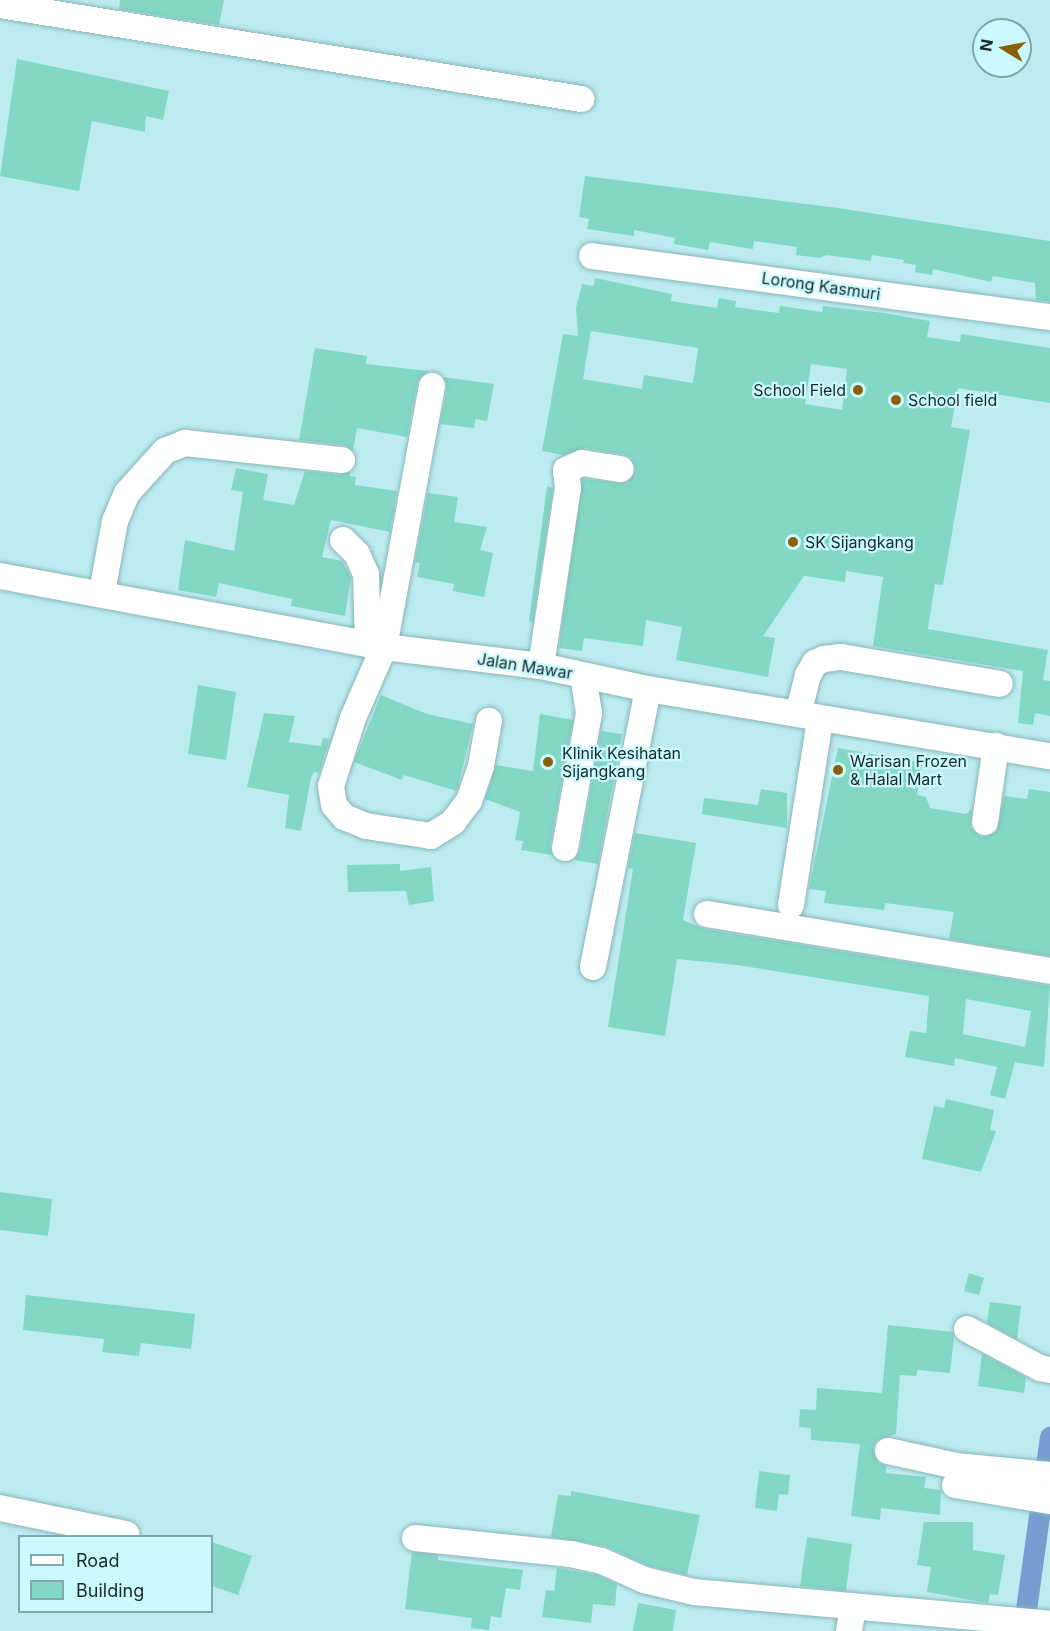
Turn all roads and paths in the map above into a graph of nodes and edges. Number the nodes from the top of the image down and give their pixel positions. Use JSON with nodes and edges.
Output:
{"nodes":[{"id":1,"x":0,"y":5,"type":"edge"},
{"id":2,"x":581,"y":99,"type":"dead end"},
{"id":3,"x":592,"y":256,"type":"dead end"},
{"id":4,"x":1050,"y":317,"type":"edge"},
{"id":5,"x":432,"y":386,"type":"dead end"},
{"id":6,"x":342,"y":460,"type":"dead end"},
{"id":7,"x":621,"y":469,"type":"dead end"},
{"id":8,"x":343,"y":540,"type":"dead end"},
{"id":9,"x":0,"y":576,"type":"edge"},
{"id":10,"x":102,"y":593,"type":"junction"},
{"id":11,"x":376,"y":646,"type":"junction"},
{"id":12,"x":541,"y":666,"type":"junction"},
{"id":13,"x":583,"y":676,"type":"junction"},
{"id":14,"x":1000,"y":684,"type":"dead end"},
{"id":15,"x":648,"y":690,"type":"junction"},
{"id":16,"x":809,"y":717,"type":"junction"},
{"id":17,"x":489,"y":721,"type":"dead end"},
{"id":18,"x":996,"y":746,"type":"junction"},
{"id":19,"x":1050,"y":756,"type":"edge"},
{"id":20,"x":985,"y":822,"type":"dead end"},
{"id":21,"x":565,"y":848,"type":"dead end"},
{"id":22,"x":791,"y":905,"type":"dead end"},
{"id":23,"x":707,"y":914,"type":"dead end"},
{"id":24,"x":593,"y":967,"type":"dead end"},
{"id":25,"x":1050,"y":971,"type":"edge"},
{"id":26,"x":968,"y":1329,"type":"dead end"},
{"id":27,"x":1049,"y":1370,"type":"edge"},
{"id":28,"x":888,"y":1451,"type":"dead end"},
{"id":29,"x":1043,"y":1487,"type":"edge"},
{"id":30,"x":0,"y":1508,"type":"edge"},
{"id":31,"x":126,"y":1534,"type":"dead end"},
{"id":32,"x":414,"y":1538,"type":"dead end"},
{"id":33,"x":851,"y":1620,"type":"edge"},
{"id":34,"x":1046,"y":1625,"type":"edge"}],
"edges":[{"from":1,"to":2,"type":"street"},
{"from":3,"to":4,"type":"street","name":"Lorong Kasmuri"},
{"from":5,"to":11,"type":"street"},
{"from":6,"to":10,"type":"street"},
{"from":7,"to":12,"type":"street"},
{"from":8,"to":11,"type":"street"},
{"from":9,"to":10,"type":"street","name":"Jalan Mawar"},
{"from":10,"to":11,"type":"street","name":"Jalan Mawar"},
{"from":11,"to":12,"type":"street","name":"Jalan Mawar"},
{"from":11,"to":17,"type":"street"},
{"from":12,"to":13,"type":"street","name":"Jalan Mawar"},
{"from":13,"to":15,"type":"street","name":"Jalan Mawar"},
{"from":13,"to":21,"type":"street"},
{"from":14,"to":16,"type":"street"},
{"from":15,"to":16,"type":"street","name":"Jalan Mawar"},
{"from":15,"to":24,"type":"street"},
{"from":16,"to":18,"type":"street","name":"Jalan Mawar"},
{"from":16,"to":22,"type":"street"},
{"from":18,"to":19,"type":"street","name":"Jalan Mawar"},
{"from":18,"to":20,"type":"street"},
{"from":23,"to":25,"type":"street"},
{"from":26,"to":27,"type":"street"},
{"from":28,"to":29,"type":"street"},
{"from":30,"to":31,"type":"street"},
{"from":32,"to":33,"type":"street"},
{"from":33,"to":34,"type":"street"}]}
